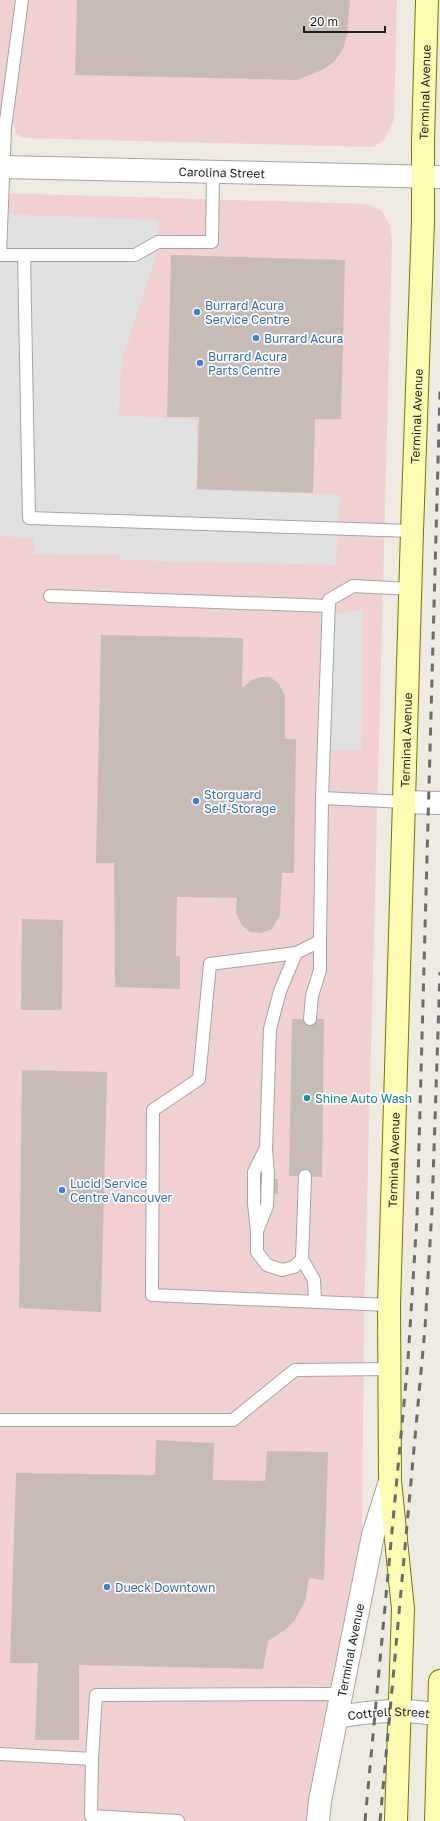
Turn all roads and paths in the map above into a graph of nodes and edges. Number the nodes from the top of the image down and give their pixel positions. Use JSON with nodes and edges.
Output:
{"nodes":[{"id":1,"x":22,"y":0,"type":"edge"},
{"id":2,"x":427,"y":0,"type":"edge"},
{"id":3,"x":3,"y":167,"type":"junction"},
{"id":4,"x":213,"y":173,"type":"junction"},
{"id":5,"x":431,"y":177,"type":"edge"},
{"id":6,"x":0,"y":254,"type":"edge"},
{"id":7,"x":24,"y":256,"type":"junction"},
{"id":8,"x":412,"y":531,"type":"junction"},
{"id":9,"x":411,"y":589,"type":"junction"},
{"id":10,"x":50,"y":596,"type":"dead end"},
{"id":11,"x":329,"y":606,"type":"junction"},
{"id":12,"x":322,"y":798,"type":"junction"},
{"id":13,"x":405,"y":802,"type":"junction"},
{"id":14,"x":440,"y":803,"type":"edge"},
{"id":15,"x":320,"y":941,"type":"junction"},
{"id":16,"x":296,"y":953,"type":"junction"},
{"id":17,"x":310,"y":1019,"type":"dead end"},
{"id":18,"x":305,"y":1176,"type":"dead end"},
{"id":19,"x":302,"y":1259,"type":"junction"},
{"id":20,"x":315,"y":1301,"type":"junction"},
{"id":21,"x":389,"y":1304,"type":"junction"},
{"id":22,"x":390,"y":1369,"type":"junction"},
{"id":23,"x":0,"y":1420,"type":"edge"},
{"id":24,"x":390,"y":1481,"type":"junction"},
{"id":25,"x":440,"y":1681,"type":"edge"},
{"id":26,"x":340,"y":1694,"type":"junction"},
{"id":27,"x":400,"y":1710,"type":"junction"},
{"id":28,"x":439,"y":1714,"type":"edge"},
{"id":29,"x":336,"y":1717,"type":"junction"},
{"id":30,"x":0,"y":1754,"type":"edge"},
{"id":31,"x":92,"y":1759,"type":"junction"},
{"id":32,"x":178,"y":1821,"type":"edge"},
{"id":33,"x":318,"y":1821,"type":"edge"},
{"id":34,"x":396,"y":1821,"type":"edge"},
{"id":35,"x":436,"y":1821,"type":"edge"}],
"edges":[{"from":1,"to":3,"type":"lane"},
{"from":2,"to":5,"type":"main road","name":"Terminal Avenue"},
{"from":3,"to":4,"type":"street","name":"Carolina Street"},
{"from":3,"to":6,"type":"lane"},
{"from":4,"to":5,"type":"street","name":"Carolina Street"},
{"from":4,"to":7,"type":"lane"},
{"from":5,"to":8,"type":"main road","name":"Terminal Avenue"},
{"from":6,"to":7,"type":"lane"},
{"from":7,"to":8,"type":"lane"},
{"from":8,"to":9,"type":"main road","name":"Terminal Avenue"},
{"from":9,"to":11,"type":"lane"},
{"from":9,"to":13,"type":"main road","name":"Terminal Avenue"},
{"from":10,"to":11,"type":"lane"},
{"from":11,"to":12,"type":"lane"},
{"from":12,"to":13,"type":"lane"},
{"from":12,"to":15,"type":"lane"},
{"from":13,"to":14,"type":"street"},
{"from":13,"to":21,"type":"main road","name":"Terminal Avenue"},
{"from":15,"to":16,"type":"lane"},
{"from":15,"to":17,"type":"lane"},
{"from":16,"to":19,"type":"lane"},
{"from":16,"to":20,"type":"lane"},
{"from":18,"to":19,"type":"lane"},
{"from":19,"to":20,"type":"lane"},
{"from":20,"to":21,"type":"lane"},
{"from":21,"to":22,"type":"main road","name":"Terminal Avenue"},
{"from":22,"to":23,"type":"lane"},
{"from":22,"to":24,"type":"main road","name":"Terminal Avenue"},
{"from":24,"to":26,"type":"street","name":"Terminal Avenue"},
{"from":24,"to":27,"type":"main road","name":"Terminal Avenue"},
{"from":25,"to":28,"type":"main road"},
{"from":26,"to":29,"type":"street","name":"Terminal Avenue"},
{"from":26,"to":31,"type":"lane"},
{"from":27,"to":28,"type":"street","name":"Cottrell Street"},
{"from":27,"to":29,"type":"street","name":"Cottrell Street"},
{"from":27,"to":34,"type":"main road","name":"Terminal Avenue"},
{"from":28,"to":35,"type":"main road"},
{"from":29,"to":33,"type":"street","name":"Terminal Avenue"},
{"from":30,"to":31,"type":"lane"},
{"from":31,"to":32,"type":"lane"}]}
